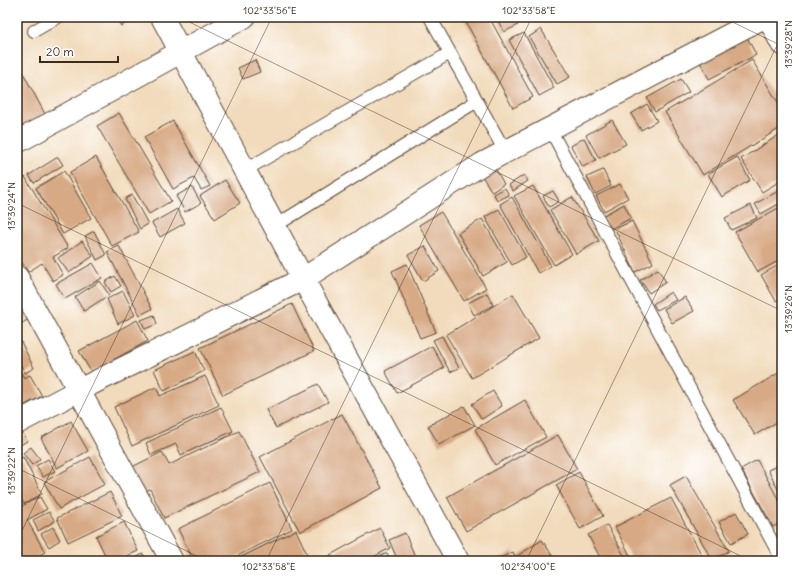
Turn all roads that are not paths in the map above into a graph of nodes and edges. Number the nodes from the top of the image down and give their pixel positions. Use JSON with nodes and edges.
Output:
{"nodes":[{"id":1,"x":58,"y":17,"type":"edge"},
{"id":2,"x":162,"y":17,"type":"edge"},
{"id":3,"x":244,"y":17,"type":"edge"},
{"id":4,"x":430,"y":17,"type":"edge"},
{"id":5,"x":764,"y":17,"type":"edge"},
{"id":6,"x":768,"y":17,"type":"edge"},
{"id":7,"x":34,"y":31,"type":"dead end"},
{"id":8,"x":782,"y":44,"type":"edge"},
{"id":9,"x":181,"y":52,"type":"junction"},
{"id":10,"x":450,"y":53,"type":"junction"},
{"id":11,"x":477,"y":101,"type":"junction"},
{"id":12,"x":550,"y":130,"type":"junction"},
{"id":13,"x":17,"y":142,"type":"edge"},
{"id":14,"x":506,"y":153,"type":"junction"},
{"id":15,"x":245,"y":170,"type":"junction"},
{"id":16,"x":274,"y":226,"type":"junction"},
{"id":17,"x":17,"y":277,"type":"edge"},
{"id":18,"x":303,"y":279,"type":"junction"},
{"id":19,"x":79,"y":390,"type":"junction"},
{"id":20,"x":17,"y":423,"type":"edge"},
{"id":21,"x":782,"y":560,"type":"edge"},
{"id":22,"x":172,"y":561,"type":"edge"},
{"id":23,"x":458,"y":561,"type":"edge"}],
"edges":[{"from":1,"to":7,"type":"lane"},
{"from":2,"to":9,"type":"street"},
{"from":3,"to":9,"type":"street"},
{"from":4,"to":10,"type":"lane"},
{"from":5,"to":12,"type":"street"},
{"from":6,"to":8,"type":"street"},
{"from":9,"to":13,"type":"street"},
{"from":9,"to":15,"type":"street"},
{"from":10,"to":11,"type":"lane"},
{"from":10,"to":15,"type":"lane"},
{"from":11,"to":14,"type":"lane"},
{"from":11,"to":16,"type":"lane"},
{"from":12,"to":14,"type":"street"},
{"from":12,"to":21,"type":"lane"},
{"from":14,"to":18,"type":"street"},
{"from":15,"to":16,"type":"street"},
{"from":16,"to":18,"type":"street"},
{"from":17,"to":19,"type":"street"},
{"from":18,"to":19,"type":"street"},
{"from":18,"to":23,"type":"street"},
{"from":19,"to":20,"type":"street"},
{"from":19,"to":22,"type":"street"}]}
